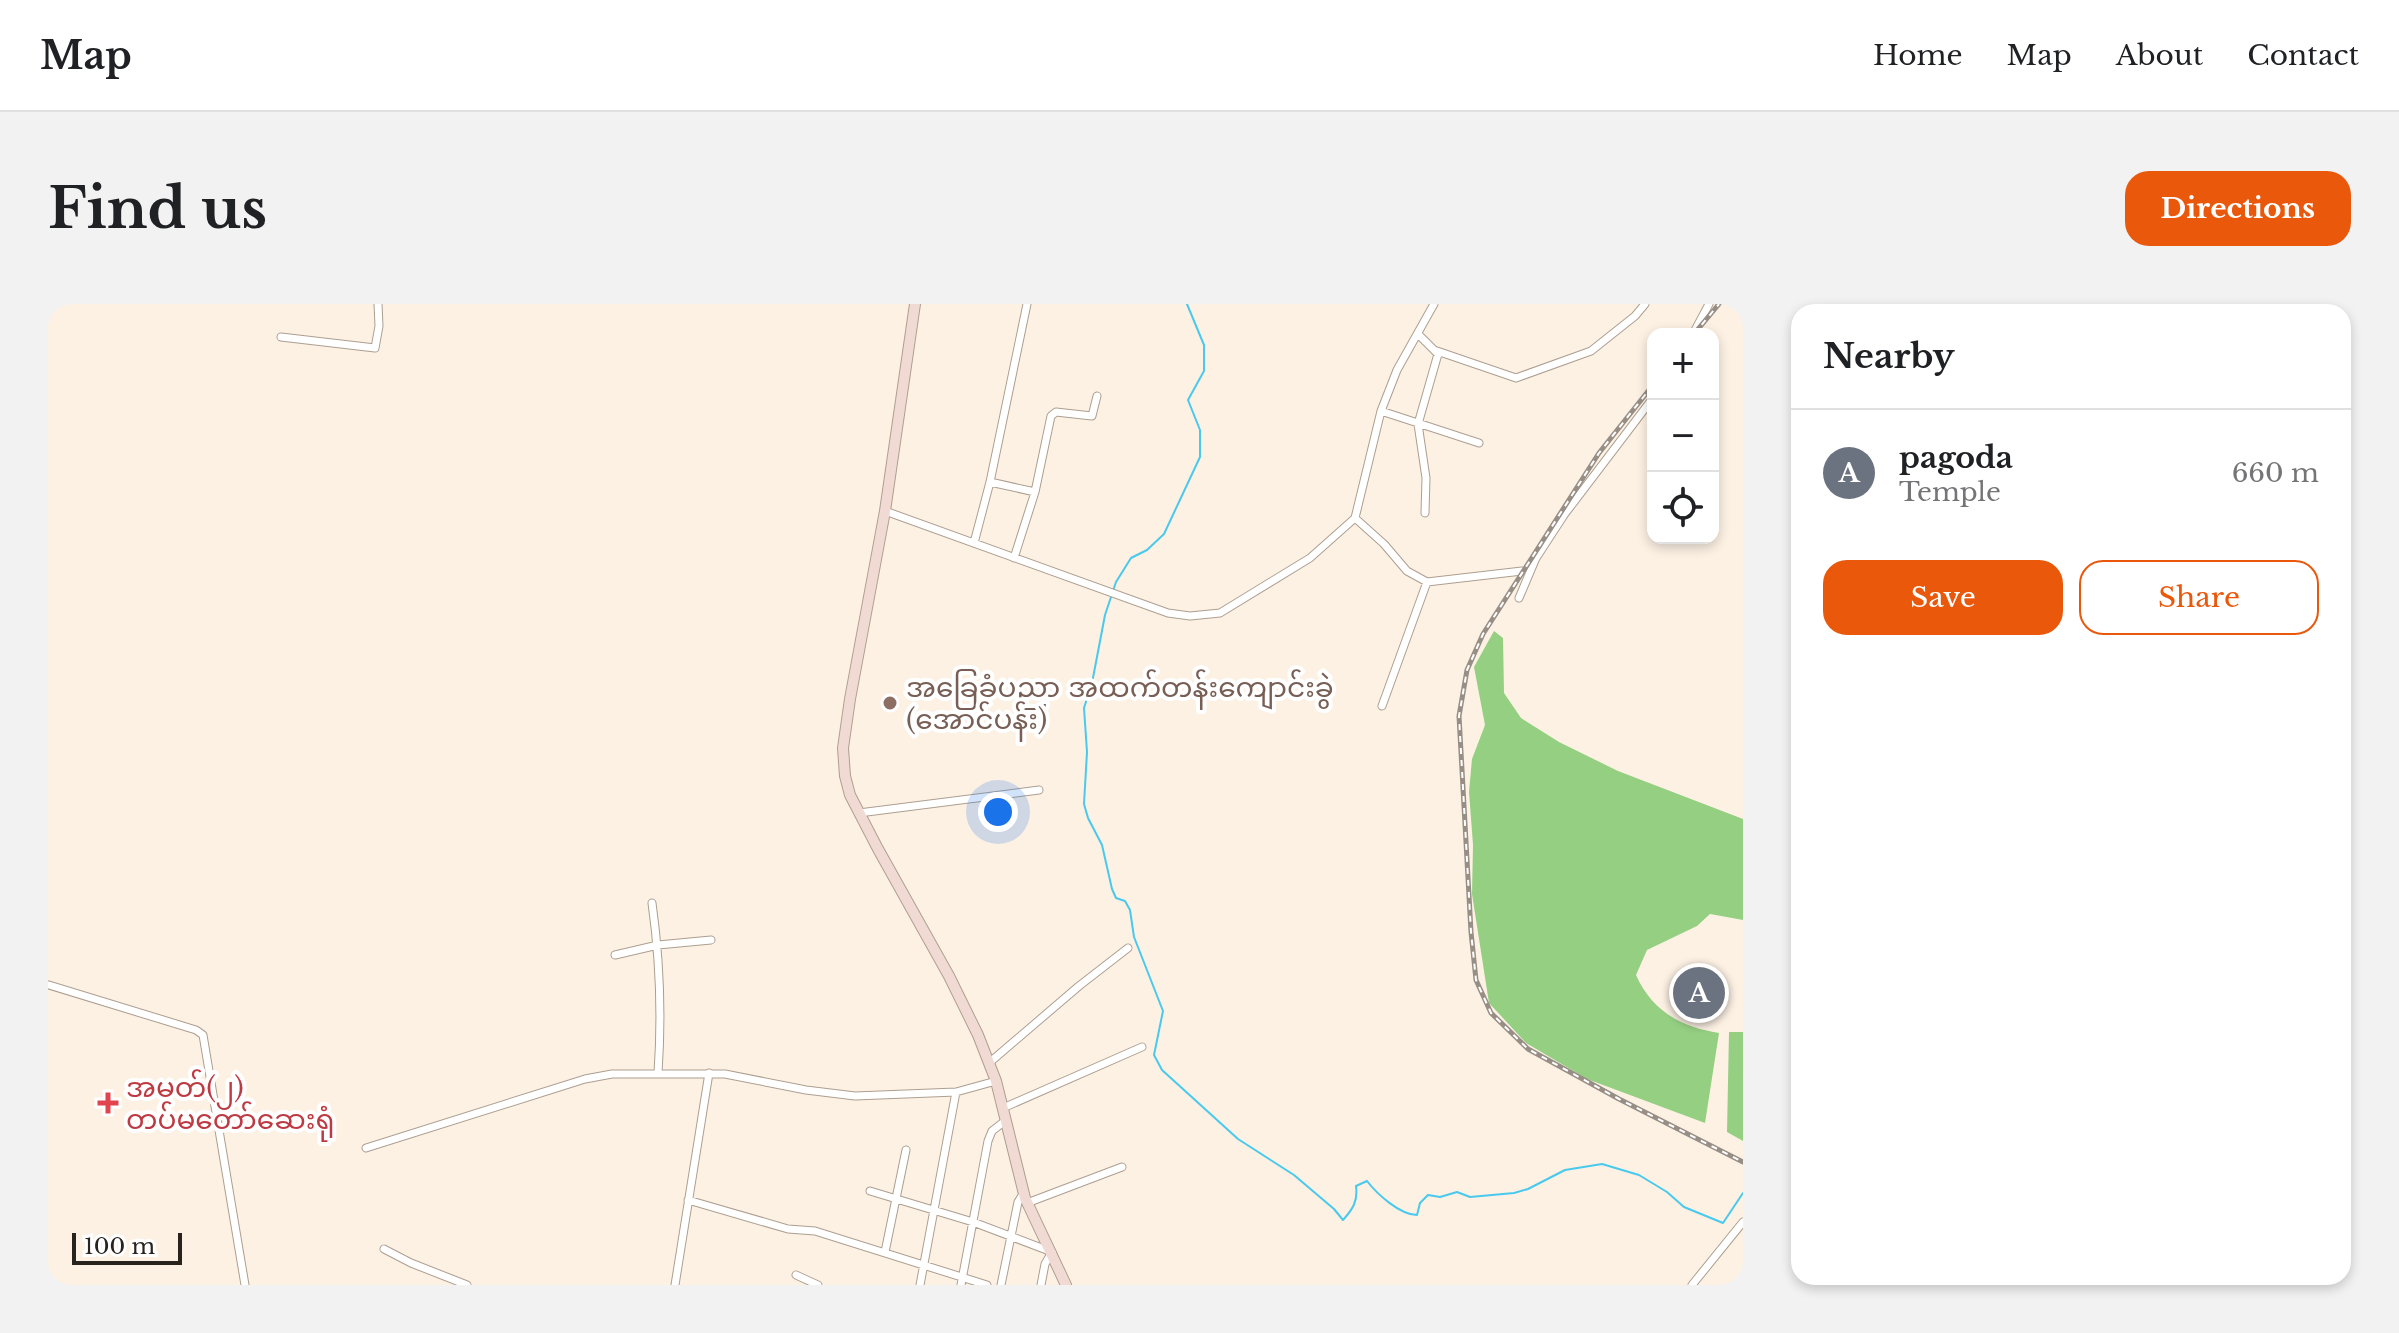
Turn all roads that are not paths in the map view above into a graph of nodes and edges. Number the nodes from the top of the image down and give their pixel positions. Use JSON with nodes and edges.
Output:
{"nodes":[{"id":1,"x":378,"y":304,"type":"edge"},
{"id":2,"x":915,"y":304,"type":"edge"},
{"id":3,"x":1027,"y":304,"type":"edge"},
{"id":4,"x":1434,"y":304,"type":"edge"},
{"id":5,"x":1645,"y":304,"type":"edge"},
{"id":6,"x":1709,"y":304,"type":"edge"},
{"id":7,"x":1696,"y":328,"type":"edge"},
{"id":8,"x":1418,"y":334,"type":"junction"},
{"id":9,"x":281,"y":337,"type":"dead end"},
{"id":10,"x":1437,"y":351,"type":"junction"},
{"id":11,"x":1097,"y":396,"type":"dead end"},
{"id":12,"x":1652,"y":400,"type":"edge"},
{"id":13,"x":1381,"y":411,"type":"junction"},
{"id":14,"x":1418,"y":424,"type":"junction"},
{"id":15,"x":1479,"y":443,"type":"dead end"},
{"id":16,"x":990,"y":482,"type":"junction"},
{"id":17,"x":1035,"y":492,"type":"junction"},
{"id":18,"x":885,"y":511,"type":"junction"},
{"id":19,"x":1425,"y":513,"type":"dead end"},
{"id":20,"x":1355,"y":518,"type":"junction"},
{"id":21,"x":974,"y":543,"type":"junction"},
{"id":22,"x":1014,"y":558,"type":"junction"},
{"id":23,"x":1522,"y":571,"type":"dead end"},
{"id":24,"x":1427,"y":582,"type":"junction"},
{"id":25,"x":1519,"y":598,"type":"dead end"},
{"id":26,"x":1382,"y":706,"type":"dead end"},
{"id":27,"x":1039,"y":790,"type":"dead end"},
{"id":28,"x":859,"y":813,"type":"junction"},
{"id":29,"x":652,"y":903,"type":"dead end"},
{"id":30,"x":711,"y":940,"type":"dead end"},
{"id":31,"x":658,"y":945,"type":"junction"},
{"id":32,"x":1128,"y":948,"type":"dead end"},
{"id":33,"x":615,"y":955,"type":"dead end"},
{"id":34,"x":48,"y":988,"type":"edge"},
{"id":35,"x":1142,"y":1047,"type":"dead end"},
{"id":36,"x":989,"y":1063,"type":"junction"},
{"id":37,"x":658,"y":1073,"type":"junction"},
{"id":38,"x":709,"y":1073,"type":"junction"},
{"id":39,"x":996,"y":1081,"type":"junction"},
{"id":40,"x":956,"y":1092,"type":"junction"},
{"id":41,"x":1003,"y":1108,"type":"junction"},
{"id":42,"x":1005,"y":1121,"type":"junction"},
{"id":43,"x":366,"y":1148,"type":"dead end"},
{"id":44,"x":906,"y":1150,"type":"dead end"},
{"id":45,"x":1122,"y":1167,"type":"dead end"},
{"id":46,"x":870,"y":1191,"type":"dead end"},
{"id":47,"x":896,"y":1198,"type":"junction"},
{"id":48,"x":1025,"y":1198,"type":"junction"},
{"id":49,"x":688,"y":1200,"type":"junction"},
{"id":50,"x":935,"y":1210,"type":"junction"},
{"id":51,"x":973,"y":1222,"type":"junction"},
{"id":52,"x":1743,"y":1222,"type":"edge"},
{"id":53,"x":1010,"y":1238,"type":"junction"},
{"id":54,"x":384,"y":1249,"type":"dead end"},
{"id":55,"x":885,"y":1252,"type":"junction"},
{"id":56,"x":1052,"y":1252,"type":"junction"},
{"id":57,"x":924,"y":1264,"type":"junction"},
{"id":58,"x":796,"y":1275,"type":"dead end"},
{"id":59,"x":962,"y":1276,"type":"junction"},
{"id":60,"x":245,"y":1285,"type":"edge"},
{"id":61,"x":467,"y":1285,"type":"edge"},
{"id":62,"x":675,"y":1285,"type":"edge"},
{"id":63,"x":818,"y":1285,"type":"edge"},
{"id":64,"x":920,"y":1285,"type":"edge"},
{"id":65,"x":961,"y":1285,"type":"edge"},
{"id":66,"x":987,"y":1285,"type":"edge"},
{"id":67,"x":1001,"y":1285,"type":"edge"},
{"id":68,"x":1041,"y":1285,"type":"edge"},
{"id":69,"x":1066,"y":1285,"type":"edge"},
{"id":70,"x":1692,"y":1285,"type":"edge"}],
"edges":[{"from":1,"to":9,"type":"street"},
{"from":2,"to":18,"type":"main road"},
{"from":3,"to":16,"type":"street"},
{"from":4,"to":8,"type":"street"},
{"from":5,"to":10,"type":"street"},
{"from":6,"to":7,"type":"street"},
{"from":8,"to":10,"type":"street"},
{"from":8,"to":13,"type":"street"},
{"from":10,"to":14,"type":"street"},
{"from":11,"to":17,"type":"street"},
{"from":12,"to":25,"type":"street"},
{"from":13,"to":14,"type":"street"},
{"from":13,"to":20,"type":"street"},
{"from":14,"to":15,"type":"street"},
{"from":14,"to":19,"type":"street"},
{"from":16,"to":17,"type":"street"},
{"from":16,"to":21,"type":"street"},
{"from":17,"to":22,"type":"street"},
{"from":18,"to":21,"type":"street"},
{"from":18,"to":28,"type":"main road"},
{"from":20,"to":22,"type":"street"},
{"from":20,"to":24,"type":"street"},
{"from":21,"to":22,"type":"street"},
{"from":23,"to":24,"type":"street"},
{"from":24,"to":26,"type":"street"},
{"from":27,"to":28,"type":"street"},
{"from":28,"to":36,"type":"main road"},
{"from":29,"to":31,"type":"street"},
{"from":30,"to":31,"type":"street"},
{"from":31,"to":33,"type":"street"},
{"from":31,"to":37,"type":"street"},
{"from":32,"to":36,"type":"street"},
{"from":34,"to":60,"type":"street"},
{"from":35,"to":41,"type":"street"},
{"from":36,"to":39,"type":"main road"},
{"from":37,"to":38,"type":"street"},
{"from":37,"to":43,"type":"street"},
{"from":38,"to":40,"type":"street"},
{"from":38,"to":49,"type":"street"},
{"from":39,"to":40,"type":"street"},
{"from":39,"to":41,"type":"main road"},
{"from":40,"to":50,"type":"street"},
{"from":41,"to":42,"type":"main road"},
{"from":42,"to":48,"type":"main road"},
{"from":42,"to":51,"type":"street"},
{"from":44,"to":47,"type":"street"},
{"from":45,"to":48,"type":"street"},
{"from":46,"to":47,"type":"street"},
{"from":47,"to":50,"type":"street"},
{"from":47,"to":55,"type":"street"},
{"from":48,"to":53,"type":"street"},
{"from":48,"to":56,"type":"main road"},
{"from":49,"to":55,"type":"street"},
{"from":49,"to":62,"type":"street"},
{"from":50,"to":51,"type":"street"},
{"from":50,"to":57,"type":"street"},
{"from":51,"to":53,"type":"street"},
{"from":51,"to":59,"type":"street"},
{"from":52,"to":70,"type":"street"},
{"from":53,"to":56,"type":"street"},
{"from":53,"to":67,"type":"street"},
{"from":54,"to":61,"type":"street"},
{"from":55,"to":57,"type":"street"},
{"from":56,"to":68,"type":"street"},
{"from":56,"to":69,"type":"main road"},
{"from":57,"to":59,"type":"street"},
{"from":57,"to":64,"type":"street"},
{"from":58,"to":63,"type":"street"},
{"from":59,"to":65,"type":"street"},
{"from":59,"to":66,"type":"street"}]}
